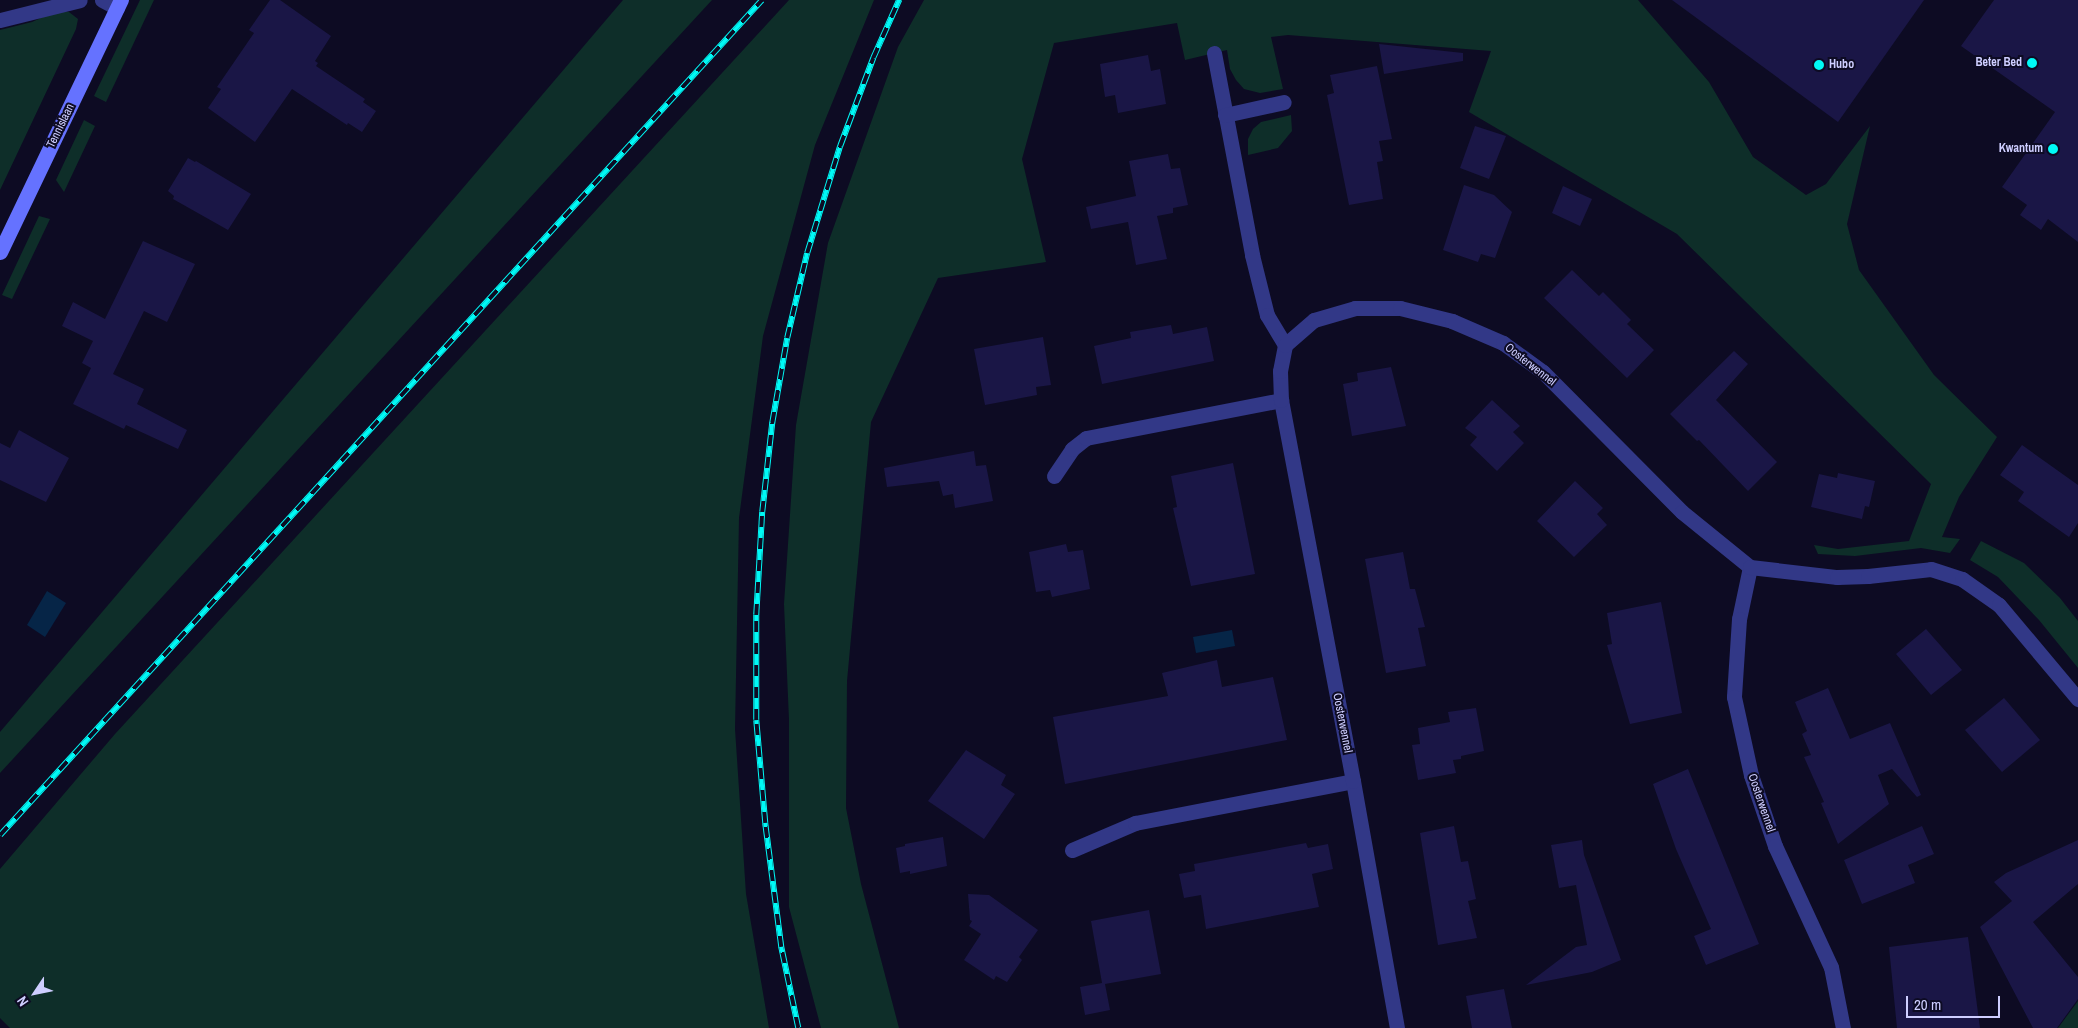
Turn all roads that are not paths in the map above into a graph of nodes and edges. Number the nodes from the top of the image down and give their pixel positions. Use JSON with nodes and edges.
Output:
{"nodes":[{"id":1,"x":80,"y":0,"type":"edge"},
{"id":2,"x":102,"y":0,"type":"edge"},
{"id":3,"x":119,"y":4,"type":"edge"},
{"id":4,"x":0,"y":20,"type":"edge"},
{"id":5,"x":1214,"y":53,"type":"dead end"},
{"id":6,"x":1284,"y":102,"type":"dead end"},
{"id":7,"x":1225,"y":115,"type":"junction"},
{"id":8,"x":0,"y":252,"type":"edge"},
{"id":9,"x":1284,"y":345,"type":"junction"},
{"id":10,"x":1281,"y":400,"type":"junction"},
{"id":11,"x":1054,"y":476,"type":"dead end"},
{"id":12,"x":1750,"y":567,"type":"junction"},
{"id":13,"x":2078,"y":699,"type":"edge"},
{"id":14,"x":1353,"y":781,"type":"junction"},
{"id":15,"x":1072,"y":850,"type":"dead end"},
{"id":16,"x":1397,"y":1028,"type":"edge"},
{"id":17,"x":1843,"y":1028,"type":"edge"}],
"edges":[{"from":1,"to":4,"type":"street"},
{"from":2,"to":3,"type":"street"},
{"from":3,"to":8,"type":"street","name":"Tennislaan"},
{"from":5,"to":7,"type":"street"},
{"from":6,"to":7,"type":"street"},
{"from":7,"to":9,"type":"street"},
{"from":9,"to":10,"type":"street","name":"Oosterwennel"},
{"from":9,"to":12,"type":"street","name":"Oosterwennel"},
{"from":10,"to":11,"type":"street"},
{"from":10,"to":14,"type":"street","name":"Oosterwennel"},
{"from":12,"to":13,"type":"street"},
{"from":12,"to":17,"type":"street","name":"Oosterwennel"},
{"from":14,"to":15,"type":"street"},
{"from":14,"to":16,"type":"street","name":"Oosterwennel"}]}
